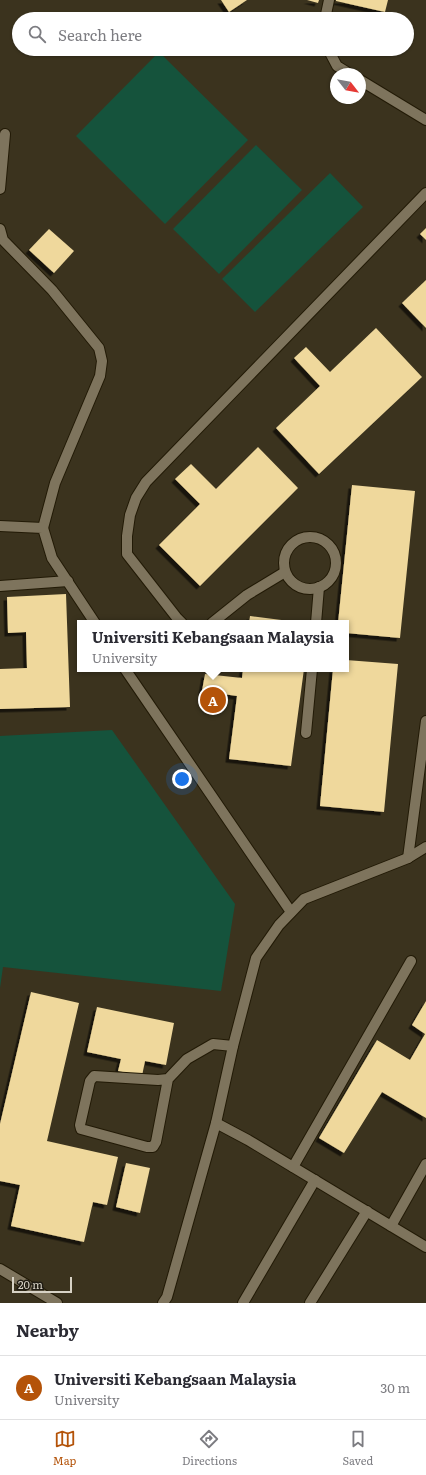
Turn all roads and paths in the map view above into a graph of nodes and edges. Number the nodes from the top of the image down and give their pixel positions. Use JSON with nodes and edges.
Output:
{"nodes":[{"id":1,"x":330,"y":0,"type":"edge"},
{"id":2,"x":327,"y":12,"type":"edge"},
{"id":3,"x":332,"y":56,"type":"edge"},
{"id":4,"x":340,"y":68,"type":"edge"},
{"id":5,"x":366,"y":84,"type":"edge"},
{"id":6,"x":426,"y":120,"type":"edge"},
{"id":7,"x":6,"y":134,"type":"dead end"},
{"id":8,"x":0,"y":189,"type":"edge"},
{"id":9,"x":426,"y":193,"type":"edge"},
{"id":10,"x":0,"y":229,"type":"edge"},
{"id":11,"x":0,"y":526,"type":"edge"},
{"id":12,"x":43,"y":528,"type":"junction"},
{"id":13,"x":286,"y":572,"type":"junction"},
{"id":14,"x":68,"y":581,"type":"junction"},
{"id":15,"x":0,"y":586,"type":"edge"},
{"id":16,"x":319,"y":587,"type":"junction"},
{"id":17,"x":93,"y":620,"type":"edge"},
{"id":18,"x":178,"y":620,"type":"edge"},
{"id":19,"x":216,"y":620,"type":"edge"},
{"id":20,"x":316,"y":620,"type":"edge"},
{"id":21,"x":127,"y":672,"type":"edge"},
{"id":22,"x":312,"y":672,"type":"edge"},
{"id":23,"x":426,"y":721,"type":"edge"},
{"id":24,"x":306,"y":733,"type":"dead end"},
{"id":25,"x":426,"y":846,"type":"edge"},
{"id":26,"x":408,"y":858,"type":"junction"},
{"id":27,"x":291,"y":912,"type":"junction"},
{"id":28,"x":410,"y":961,"type":"dead end"},
{"id":29,"x":233,"y":1046,"type":"junction"},
{"id":30,"x":168,"y":1079,"type":"junction"},
{"id":31,"x":216,"y":1123,"type":"junction"},
{"id":32,"x":426,"y":1164,"type":"edge"},
{"id":33,"x":293,"y":1167,"type":"junction"},
{"id":34,"x":315,"y":1180,"type":"junction"},
{"id":35,"x":367,"y":1211,"type":"junction"},
{"id":36,"x":392,"y":1226,"type":"junction"},
{"id":37,"x":426,"y":1247,"type":"edge"},
{"id":38,"x":0,"y":1269,"type":"edge"},
{"id":39,"x":57,"y":1303,"type":"edge"},
{"id":40,"x":164,"y":1303,"type":"edge"},
{"id":41,"x":243,"y":1303,"type":"edge"},
{"id":42,"x":310,"y":1303,"type":"edge"}],
"edges":[{"from":1,"to":2,"type":"street"},
{"from":3,"to":4,"type":"street"},
{"from":5,"to":6,"type":"street"},
{"from":7,"to":8,"type":"street"},
{"from":9,"to":18,"type":"street"},
{"from":10,"to":12,"type":"street"},
{"from":11,"to":12,"type":"street"},
{"from":12,"to":14,"type":"street"},
{"from":13,"to":16,"type":"street"},
{"from":13,"to":16,"type":"street"},
{"from":13,"to":19,"type":"street"},
{"from":14,"to":15,"type":"street"},
{"from":14,"to":17,"type":"street"},
{"from":16,"to":20,"type":"street"},
{"from":21,"to":27,"type":"street"},
{"from":22,"to":24,"type":"street"},
{"from":23,"to":26,"type":"street"},
{"from":25,"to":26,"type":"street"},
{"from":26,"to":27,"type":"street"},
{"from":27,"to":29,"type":"street"},
{"from":28,"to":33,"type":"street"},
{"from":29,"to":30,"type":"street"},
{"from":29,"to":31,"type":"street"},
{"from":30,"to":30,"type":"street"},
{"from":31,"to":33,"type":"street"},
{"from":31,"to":40,"type":"street"},
{"from":32,"to":36,"type":"street"},
{"from":33,"to":34,"type":"street"},
{"from":34,"to":35,"type":"street"},
{"from":34,"to":41,"type":"street"},
{"from":35,"to":36,"type":"street"},
{"from":35,"to":42,"type":"street"},
{"from":36,"to":37,"type":"street"},
{"from":38,"to":39,"type":"street"}]}
